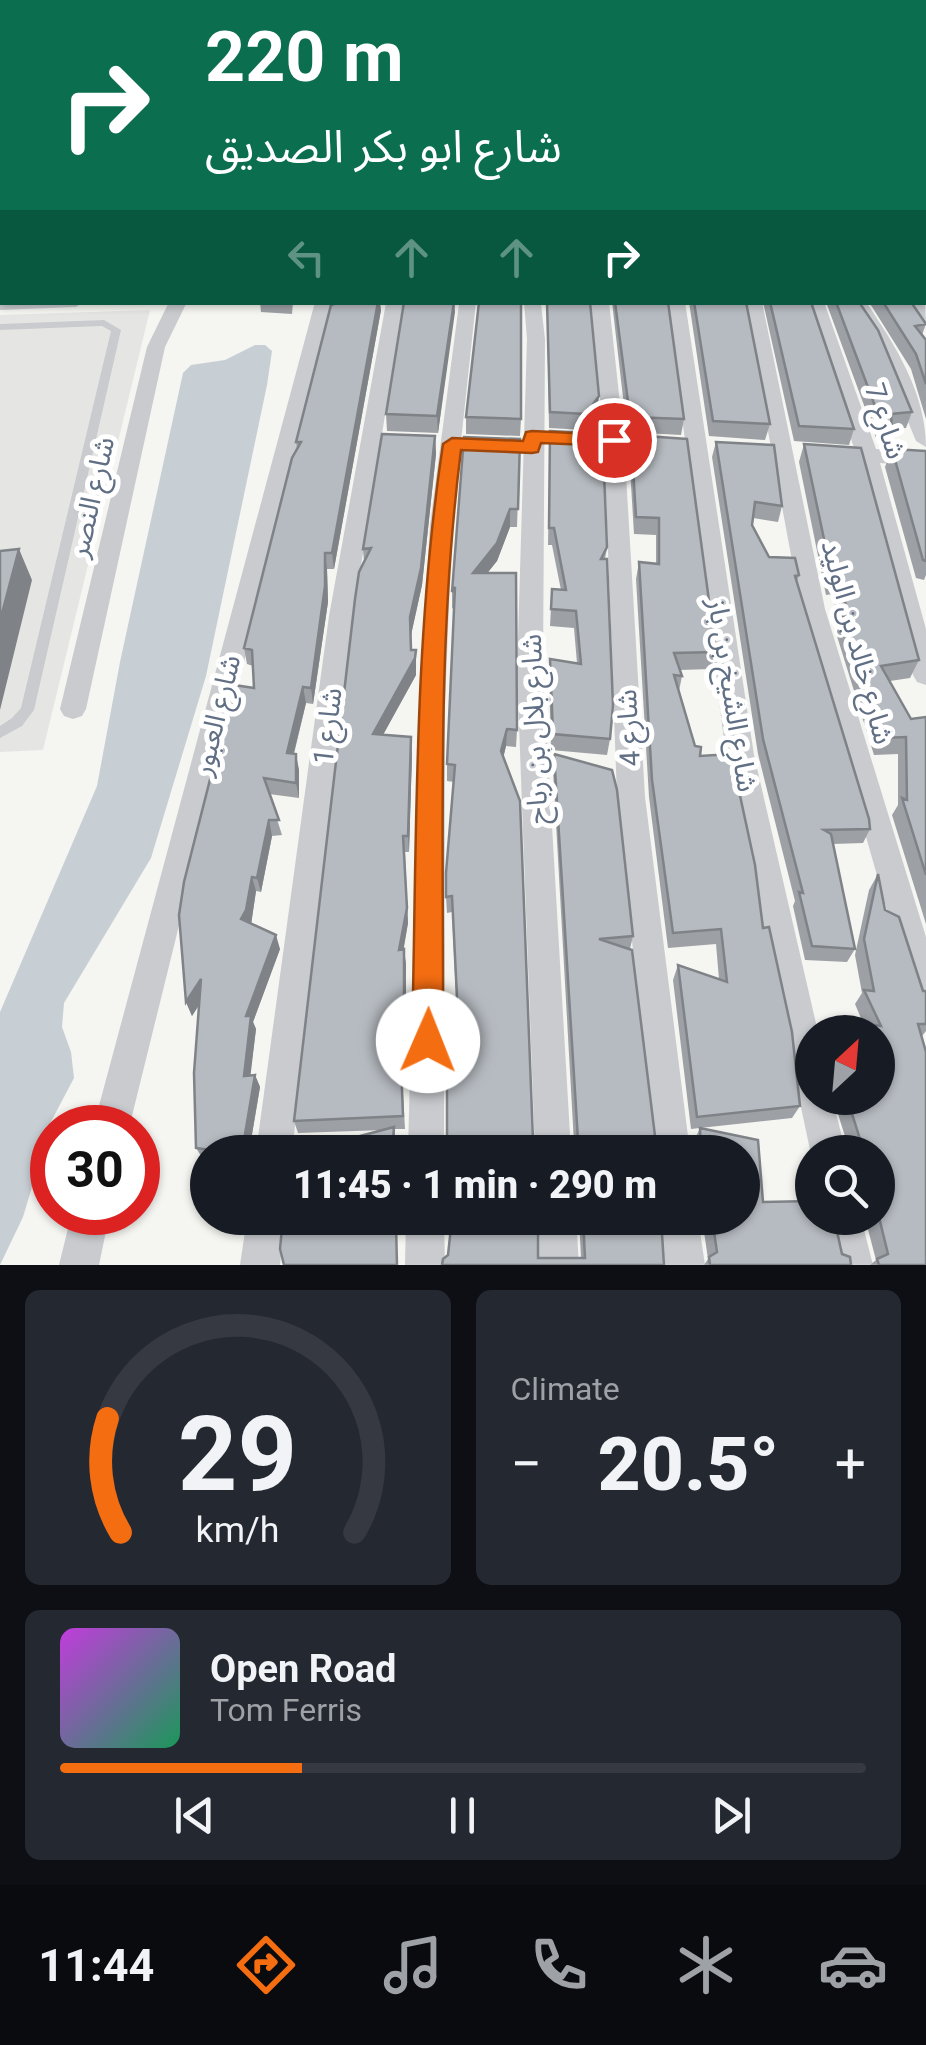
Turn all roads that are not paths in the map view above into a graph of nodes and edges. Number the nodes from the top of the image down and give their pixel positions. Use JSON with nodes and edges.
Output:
{"nodes":[{"id":1,"x":177,"y":305,"type":"edge"},
{"id":2,"x":323,"y":305,"type":"edge"},
{"id":3,"x":396,"y":305,"type":"edge"},
{"id":4,"x":468,"y":305,"type":"edge"},
{"id":5,"x":532,"y":305,"type":"edge"},
{"id":6,"x":594,"y":305,"type":"edge"},
{"id":7,"x":676,"y":305,"type":"edge"},
{"id":8,"x":754,"y":305,"type":"edge"},
{"id":9,"x":816,"y":305,"type":"edge"},
{"id":10,"x":859,"y":305,"type":"edge"},
{"id":11,"x":0,"y":327,"type":"edge"},
{"id":12,"x":926,"y":441,"type":"edge"},
{"id":13,"x":790,"y":451,"type":"junction"},
{"id":14,"x":867,"y":455,"type":"junction"},
{"id":15,"x":926,"y":458,"type":"edge"},
{"id":16,"x":926,"y":675,"type":"edge"},
{"id":17,"x":73,"y":709,"type":"dead end"},
{"id":18,"x":0,"y":732,"type":"edge"},
{"id":19,"x":926,"y":992,"type":"edge"},
{"id":20,"x":797,"y":1015,"type":"edge"},
{"id":21,"x":116,"y":1105,"type":"edge"},
{"id":22,"x":276,"y":1135,"type":"edge"},
{"id":23,"x":426,"y":1135,"type":"edge"},
{"id":24,"x":552,"y":1135,"type":"edge"},
{"id":25,"x":670,"y":1135,"type":"edge"},
{"id":26,"x":85,"y":1235,"type":"edge"},
{"id":27,"x":264,"y":1235,"type":"edge"},
{"id":28,"x":425,"y":1235,"type":"edge"},
{"id":29,"x":557,"y":1235,"type":"edge"},
{"id":30,"x":681,"y":1235,"type":"edge"},
{"id":31,"x":846,"y":1235,"type":"edge"},
{"id":32,"x":78,"y":1265,"type":"edge"},
{"id":33,"x":260,"y":1265,"type":"edge"},
{"id":34,"x":424,"y":1265,"type":"edge"},
{"id":35,"x":559,"y":1265,"type":"edge"},
{"id":36,"x":685,"y":1265,"type":"edge"},
{"id":37,"x":853,"y":1265,"type":"edge"}],
"edges":[{"from":1,"to":17,"type":"street","name":"شارع النصر"},
{"from":2,"to":21,"type":"street","name":"شارع العبور"},
{"from":3,"to":22,"type":"street","name":"شارع 1"},
{"from":4,"to":23,"type":"street"},
{"from":5,"to":24,"type":"street","name":"شارع بلال بن رباح"},
{"from":6,"to":25,"type":"street","name":"شارع 4"},
{"from":7,"to":20,"type":"street","name":"شارع الشيخ بن باز"},
{"from":8,"to":13,"type":"street","name":"شارع خالد بن الوليد"},
{"from":9,"to":14,"type":"street","name":"شارع 7"},
{"from":10,"to":12,"type":"street"},
{"from":11,"to":18,"type":"lane"},
{"from":13,"to":14,"type":"street"},
{"from":13,"to":19,"type":"street","name":"شارع خالد بن الوليد"},
{"from":14,"to":15,"type":"street"},
{"from":14,"to":16,"type":"street","name":"شارع 7"},
{"from":26,"to":32,"type":"street"},
{"from":27,"to":33,"type":"street"},
{"from":28,"to":34,"type":"street"},
{"from":29,"to":35,"type":"street"},
{"from":30,"to":36,"type":"street"},
{"from":31,"to":37,"type":"street"}]}
